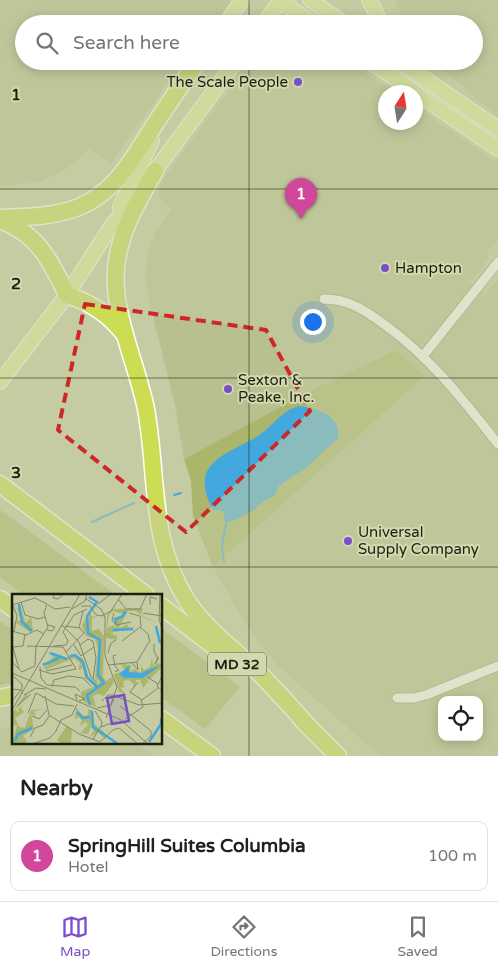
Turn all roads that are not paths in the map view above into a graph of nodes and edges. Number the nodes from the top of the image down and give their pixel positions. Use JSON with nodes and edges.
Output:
{"nodes":[{"id":1,"x":242,"y":0,"type":"edge"},
{"id":2,"x":280,"y":0,"type":"edge"},
{"id":3,"x":310,"y":0,"type":"edge"},
{"id":4,"x":369,"y":0,"type":"edge"},
{"id":5,"x":231,"y":15,"type":"edge"},
{"id":6,"x":269,"y":15,"type":"edge"},
{"id":7,"x":301,"y":15,"type":"edge"},
{"id":8,"x":332,"y":15,"type":"edge"},
{"id":9,"x":377,"y":15,"type":"edge"},
{"id":10,"x":192,"y":70,"type":"edge"},
{"id":11,"x":193,"y":70,"type":"edge"},
{"id":12,"x":231,"y":70,"type":"edge"},
{"id":13,"x":382,"y":70,"type":"edge"},
{"id":14,"x":412,"y":70,"type":"edge"},
{"id":15,"x":424,"y":70,"type":"edge"},
{"id":16,"x":404,"y":85,"type":"edge"},
{"id":17,"x":423,"y":98,"type":"edge"},
{"id":18,"x":456,"y":100,"type":"junction"},
{"id":19,"x":498,"y":129,"type":"edge"},
{"id":20,"x":498,"y":149,"type":"edge"},
{"id":21,"x":155,"y":171,"type":"junction"},
{"id":22,"x":0,"y":219,"type":"edge"},
{"id":23,"x":110,"y":228,"type":"junction"},
{"id":24,"x":498,"y":262,"type":"edge"},
{"id":25,"x":67,"y":295,"type":"junction"},
{"id":26,"x":324,"y":299,"type":"dead end"},
{"id":27,"x":126,"y":337,"type":"junction"},
{"id":28,"x":423,"y":356,"type":"junction"},
{"id":29,"x":0,"y":382,"type":"edge"},
{"id":30,"x":498,"y":444,"type":"edge"},
{"id":31,"x":0,"y":484,"type":"edge"},
{"id":32,"x":145,"y":594,"type":"edge"},
{"id":33,"x":0,"y":599,"type":"edge"},
{"id":34,"x":162,"y":607,"type":"edge"},
{"id":35,"x":12,"y":608,"type":"edge"},
{"id":36,"x":498,"y":666,"type":"edge"},
{"id":37,"x":397,"y":698,"type":"dead end"},
{"id":38,"x":162,"y":720,"type":"edge"},
{"id":39,"x":309,"y":727,"type":"junction"},
{"id":40,"x":162,"y":729,"type":"edge"},
{"id":41,"x":204,"y":756,"type":"edge"},
{"id":42,"x":212,"y":756,"type":"edge"},
{"id":43,"x":338,"y":756,"type":"edge"}],
"edges":[{"from":1,"to":5,"type":"main road"},
{"from":2,"to":6,"type":"main road"},
{"from":2,"to":7,"type":"main road"},
{"from":3,"to":8,"type":"main road"},
{"from":4,"to":9,"type":"main road"},
{"from":10,"to":22,"type":"highway"},
{"from":11,"to":23,"type":"main road"},
{"from":12,"to":21,"type":"main road"},
{"from":13,"to":16,"type":"main road"},
{"from":14,"to":18,"type":"main road"},
{"from":15,"to":18,"type":"main road"},
{"from":17,"to":20,"type":"main road"},
{"from":18,"to":19,"type":"main road"},
{"from":21,"to":23,"type":"main road"},
{"from":21,"to":27,"type":"highway"},
{"from":22,"to":25,"type":"highway"},
{"from":23,"to":25,"type":"main road"},
{"from":24,"to":28,"type":"street"},
{"from":25,"to":27,"type":"highway"},
{"from":25,"to":29,"type":"main road"},
{"from":26,"to":28,"type":"street"},
{"from":27,"to":39,"type":"highway"},
{"from":28,"to":30,"type":"street"},
{"from":31,"to":32,"type":"highway"},
{"from":33,"to":35,"type":"highway"},
{"from":34,"to":39,"type":"highway","number":"MD 32"},
{"from":36,"to":37,"type":"street"},
{"from":38,"to":42,"type":"highway"},
{"from":39,"to":43,"type":"highway","number":"MD 32"},
{"from":40,"to":41,"type":"highway"}]}
